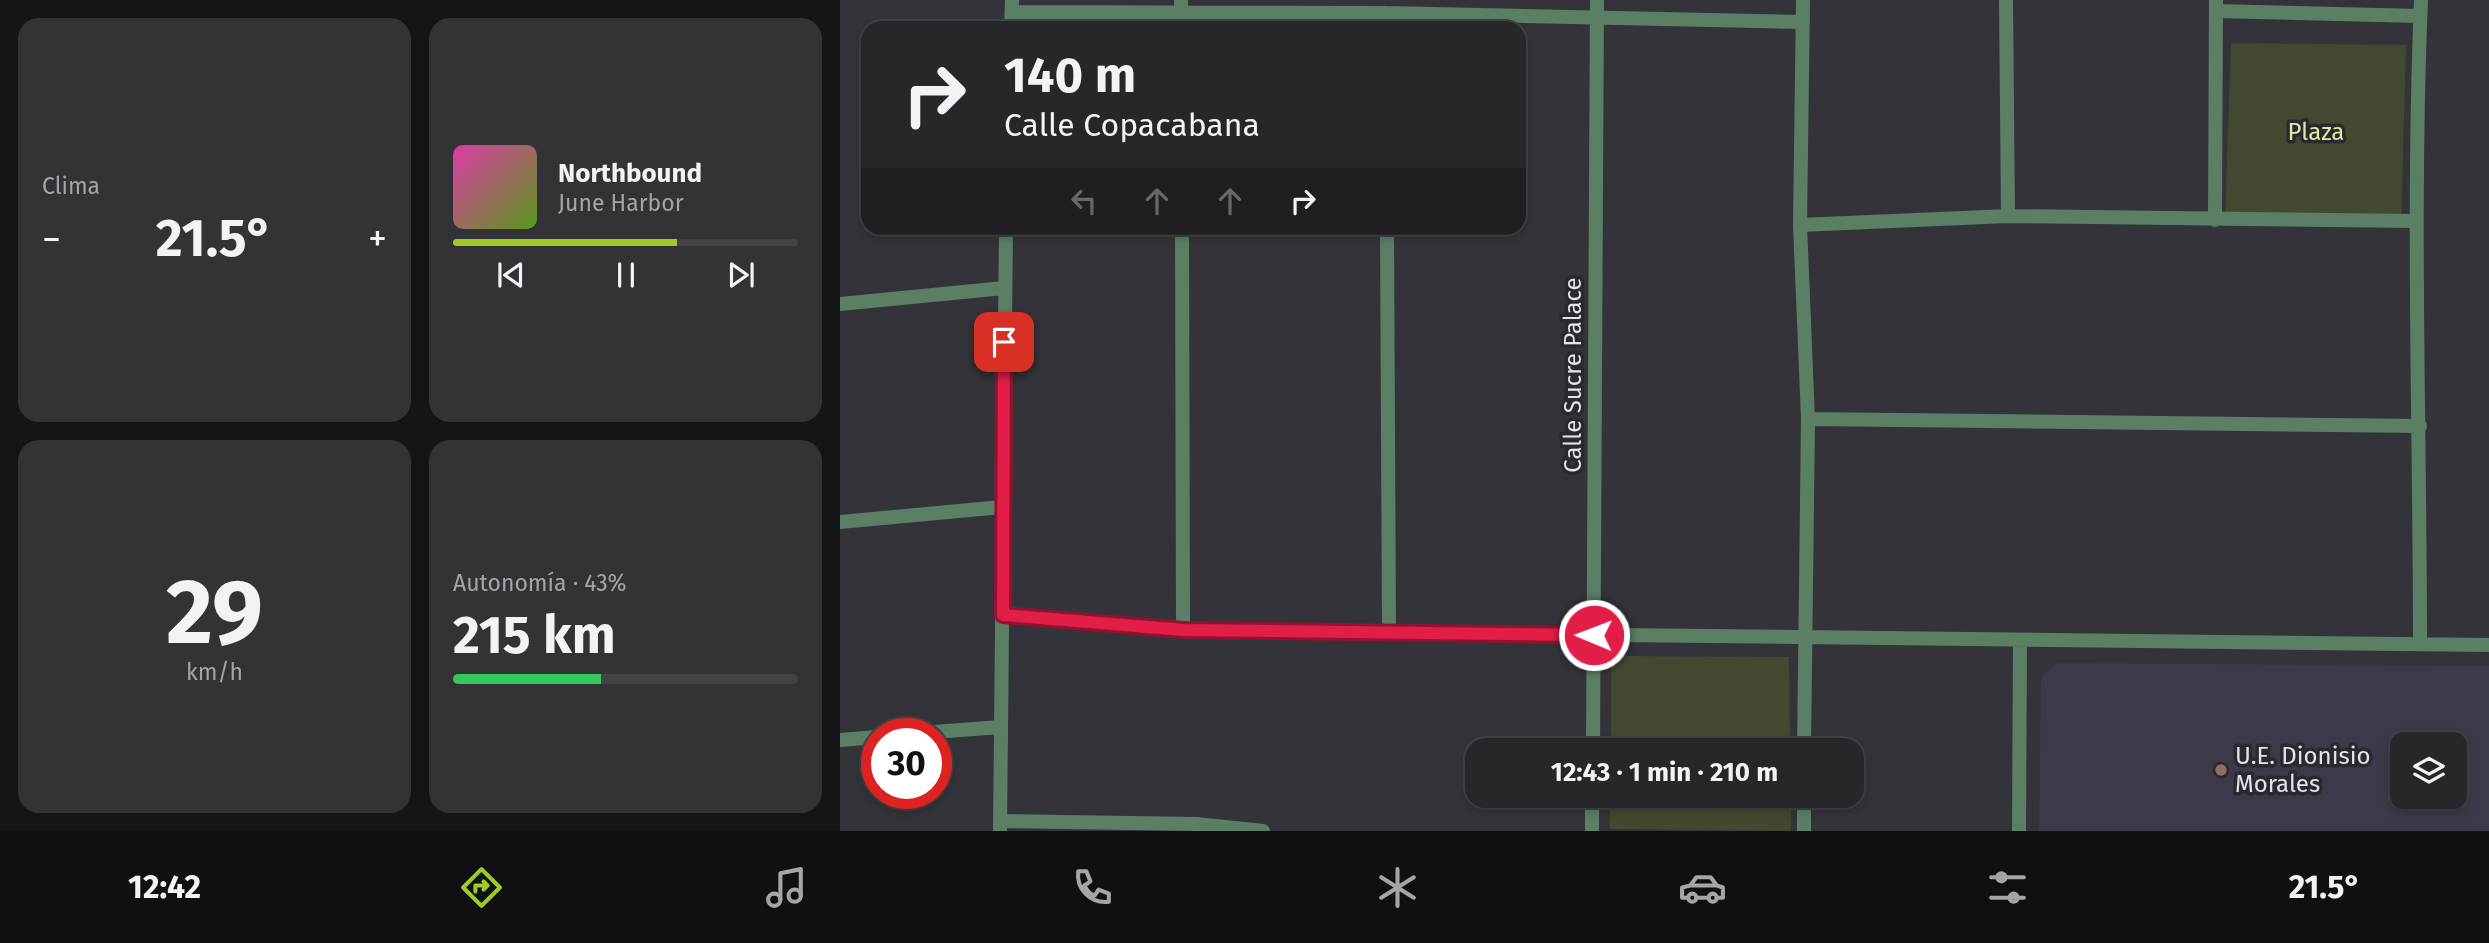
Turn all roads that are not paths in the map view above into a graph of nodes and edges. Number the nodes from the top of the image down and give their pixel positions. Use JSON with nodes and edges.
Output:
{"nodes":[{"id":1,"x":1597,"y":0,"type":"edge"},
{"id":2,"x":1803,"y":0,"type":"edge"},
{"id":3,"x":2006,"y":0,"type":"edge"},
{"id":4,"x":2421,"y":0,"type":"edge"},
{"id":5,"x":2216,"y":5,"type":"edge"},
{"id":6,"x":1012,"y":6,"type":"edge"},
{"id":7,"x":1181,"y":6,"type":"edge"},
{"id":8,"x":2420,"y":16,"type":"junction"},
{"id":9,"x":1598,"y":18,"type":"junction"},
{"id":10,"x":1387,"y":21,"type":"edge"},
{"id":11,"x":1803,"y":22,"type":"junction"},
{"id":12,"x":2008,"y":216,"type":"junction"},
{"id":13,"x":2214,"y":220,"type":"junction"},
{"id":14,"x":2415,"y":221,"type":"junction"},
{"id":15,"x":1800,"y":225,"type":"junction"},
{"id":16,"x":1006,"y":235,"type":"edge"},
{"id":17,"x":1182,"y":235,"type":"edge"},
{"id":18,"x":1387,"y":235,"type":"edge"},
{"id":19,"x":1004,"y":288,"type":"junction"},
{"id":20,"x":840,"y":304,"type":"edge"},
{"id":21,"x":1808,"y":418,"type":"junction"},
{"id":22,"x":2420,"y":426,"type":"junction"},
{"id":23,"x":1002,"y":507,"type":"junction"},
{"id":24,"x":840,"y":522,"type":"edge"},
{"id":25,"x":1003,"y":615,"type":"junction"},
{"id":26,"x":1184,"y":630,"type":"junction"},
{"id":27,"x":1389,"y":632,"type":"junction"},
{"id":28,"x":1594,"y":635,"type":"junction"},
{"id":29,"x":1804,"y":637,"type":"junction"},
{"id":30,"x":2020,"y":640,"type":"junction"},
{"id":31,"x":2420,"y":644,"type":"junction"},
{"id":32,"x":2489,"y":645,"type":"edge"},
{"id":33,"x":1001,"y":727,"type":"junction"},
{"id":34,"x":952,"y":731,"type":"edge"},
{"id":35,"x":861,"y":738,"type":"edge"},
{"id":36,"x":1593,"y":738,"type":"edge"},
{"id":37,"x":1804,"y":738,"type":"edge"},
{"id":38,"x":840,"y":740,"type":"edge"},
{"id":39,"x":1592,"y":808,"type":"edge"},
{"id":40,"x":1804,"y":808,"type":"edge"},
{"id":41,"x":1000,"y":826,"type":"edge"},
{"id":42,"x":1196,"y":827,"type":"edge"},
{"id":43,"x":1263,"y":831,"type":"edge"},
{"id":44,"x":1592,"y":831,"type":"edge"},
{"id":45,"x":1804,"y":831,"type":"edge"},
{"id":46,"x":2019,"y":831,"type":"edge"}],
"edges":[{"from":1,"to":9,"type":"street","name":"Calle Sucre Palace"},
{"from":2,"to":11,"type":"street"},
{"from":3,"to":12,"type":"street"},
{"from":4,"to":8,"type":"street"},
{"from":5,"to":8,"type":"street"},
{"from":5,"to":13,"type":"street"},
{"from":6,"to":7,"type":"street"},
{"from":7,"to":10,"type":"street"},
{"from":8,"to":14,"type":"street"},
{"from":9,"to":10,"type":"street"},
{"from":9,"to":11,"type":"street"},
{"from":9,"to":28,"type":"street","name":"Calle Sucre Palace"},
{"from":11,"to":15,"type":"street"},
{"from":12,"to":13,"type":"street"},
{"from":12,"to":15,"type":"street"},
{"from":13,"to":14,"type":"street"},
{"from":14,"to":22,"type":"street"},
{"from":15,"to":21,"type":"street"},
{"from":16,"to":19,"type":"street"},
{"from":17,"to":26,"type":"street"},
{"from":18,"to":27,"type":"street"},
{"from":19,"to":20,"type":"street"},
{"from":19,"to":23,"type":"street"},
{"from":21,"to":22,"type":"street"},
{"from":21,"to":29,"type":"street"},
{"from":22,"to":31,"type":"street"},
{"from":23,"to":24,"type":"street"},
{"from":23,"to":25,"type":"street"},
{"from":25,"to":26,"type":"street"},
{"from":25,"to":33,"type":"street"},
{"from":26,"to":27,"type":"street"},
{"from":27,"to":28,"type":"street"},
{"from":28,"to":29,"type":"street"},
{"from":28,"to":36,"type":"street","name":"Calle Sucre Palace"},
{"from":29,"to":30,"type":"street"},
{"from":29,"to":37,"type":"street"},
{"from":30,"to":31,"type":"street"},
{"from":30,"to":46,"type":"street"},
{"from":31,"to":32,"type":"street"},
{"from":33,"to":34,"type":"street"},
{"from":33,"to":41,"type":"street"},
{"from":35,"to":38,"type":"street"},
{"from":39,"to":44,"type":"street"},
{"from":40,"to":45,"type":"street"},
{"from":41,"to":42,"type":"street"},
{"from":42,"to":43,"type":"street"}]}
